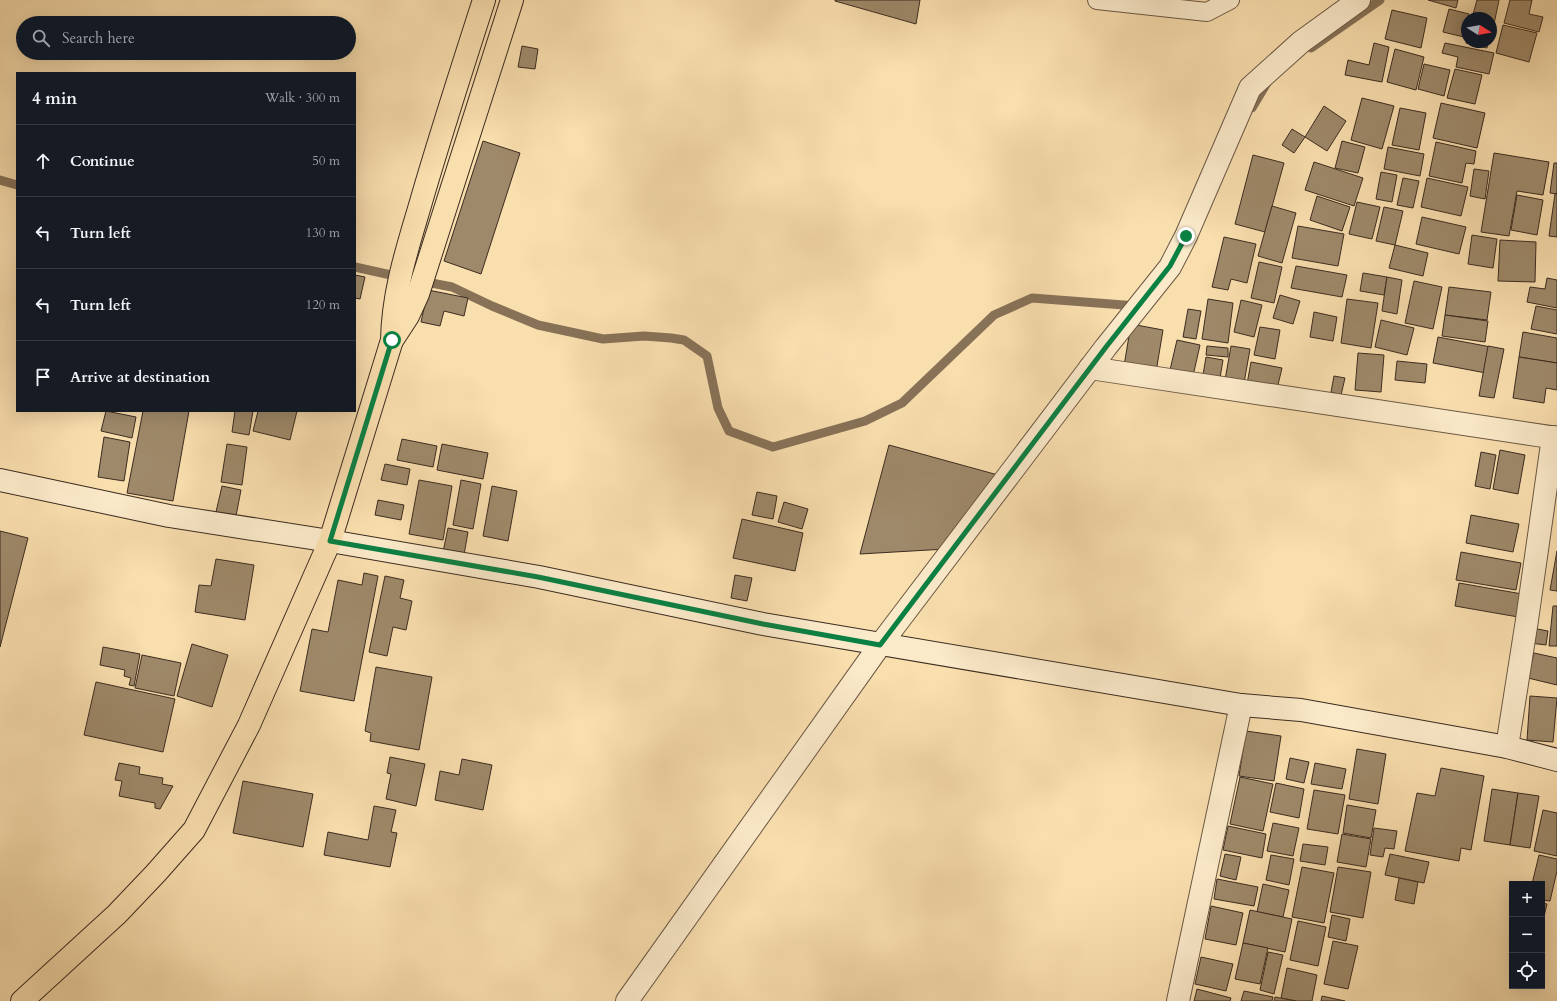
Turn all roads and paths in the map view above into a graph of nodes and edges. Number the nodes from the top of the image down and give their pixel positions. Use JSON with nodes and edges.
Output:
{"nodes":[{"id":1,"x":484,"y":0,"type":"edge"},
{"id":2,"x":512,"y":0,"type":"edge"},
{"id":3,"x":1097,"y":0,"type":"edge"},
{"id":4,"x":1230,"y":0,"type":"edge"},
{"id":5,"x":1359,"y":0,"type":"edge"},
{"id":6,"x":392,"y":340,"type":"junction"},
{"id":7,"x":1090,"y":368,"type":"junction"},
{"id":8,"x":1555,"y":437,"type":"edge"},
{"id":9,"x":0,"y":480,"type":"edge"},
{"id":10,"x":330,"y":541,"type":"junction"},
{"id":11,"x":880,"y":645,"type":"junction"},
{"id":12,"x":1242,"y":705,"type":"junction"},
{"id":13,"x":1507,"y":747,"type":"junction"},
{"id":14,"x":1557,"y":760,"type":"edge"},
{"id":15,"x":22,"y":1001,"type":"edge"},
{"id":16,"x":627,"y":1001,"type":"edge"},
{"id":17,"x":1178,"y":1001,"type":"edge"}],
"edges":[{"from":1,"to":6,"type":"main road"},
{"from":2,"to":6,"type":"main road"},
{"from":3,"to":4,"type":"lane"},
{"from":5,"to":7,"type":"street"},
{"from":6,"to":10,"type":"main road"},
{"from":7,"to":8,"type":"street"},
{"from":7,"to":11,"type":"street"},
{"from":8,"to":13,"type":"street"},
{"from":9,"to":10,"type":"street"},
{"from":10,"to":11,"type":"street"},
{"from":10,"to":15,"type":"main road"},
{"from":11,"to":12,"type":"street"},
{"from":11,"to":16,"type":"street"},
{"from":12,"to":13,"type":"street"},
{"from":12,"to":17,"type":"street"},
{"from":13,"to":14,"type":"street"}]}
